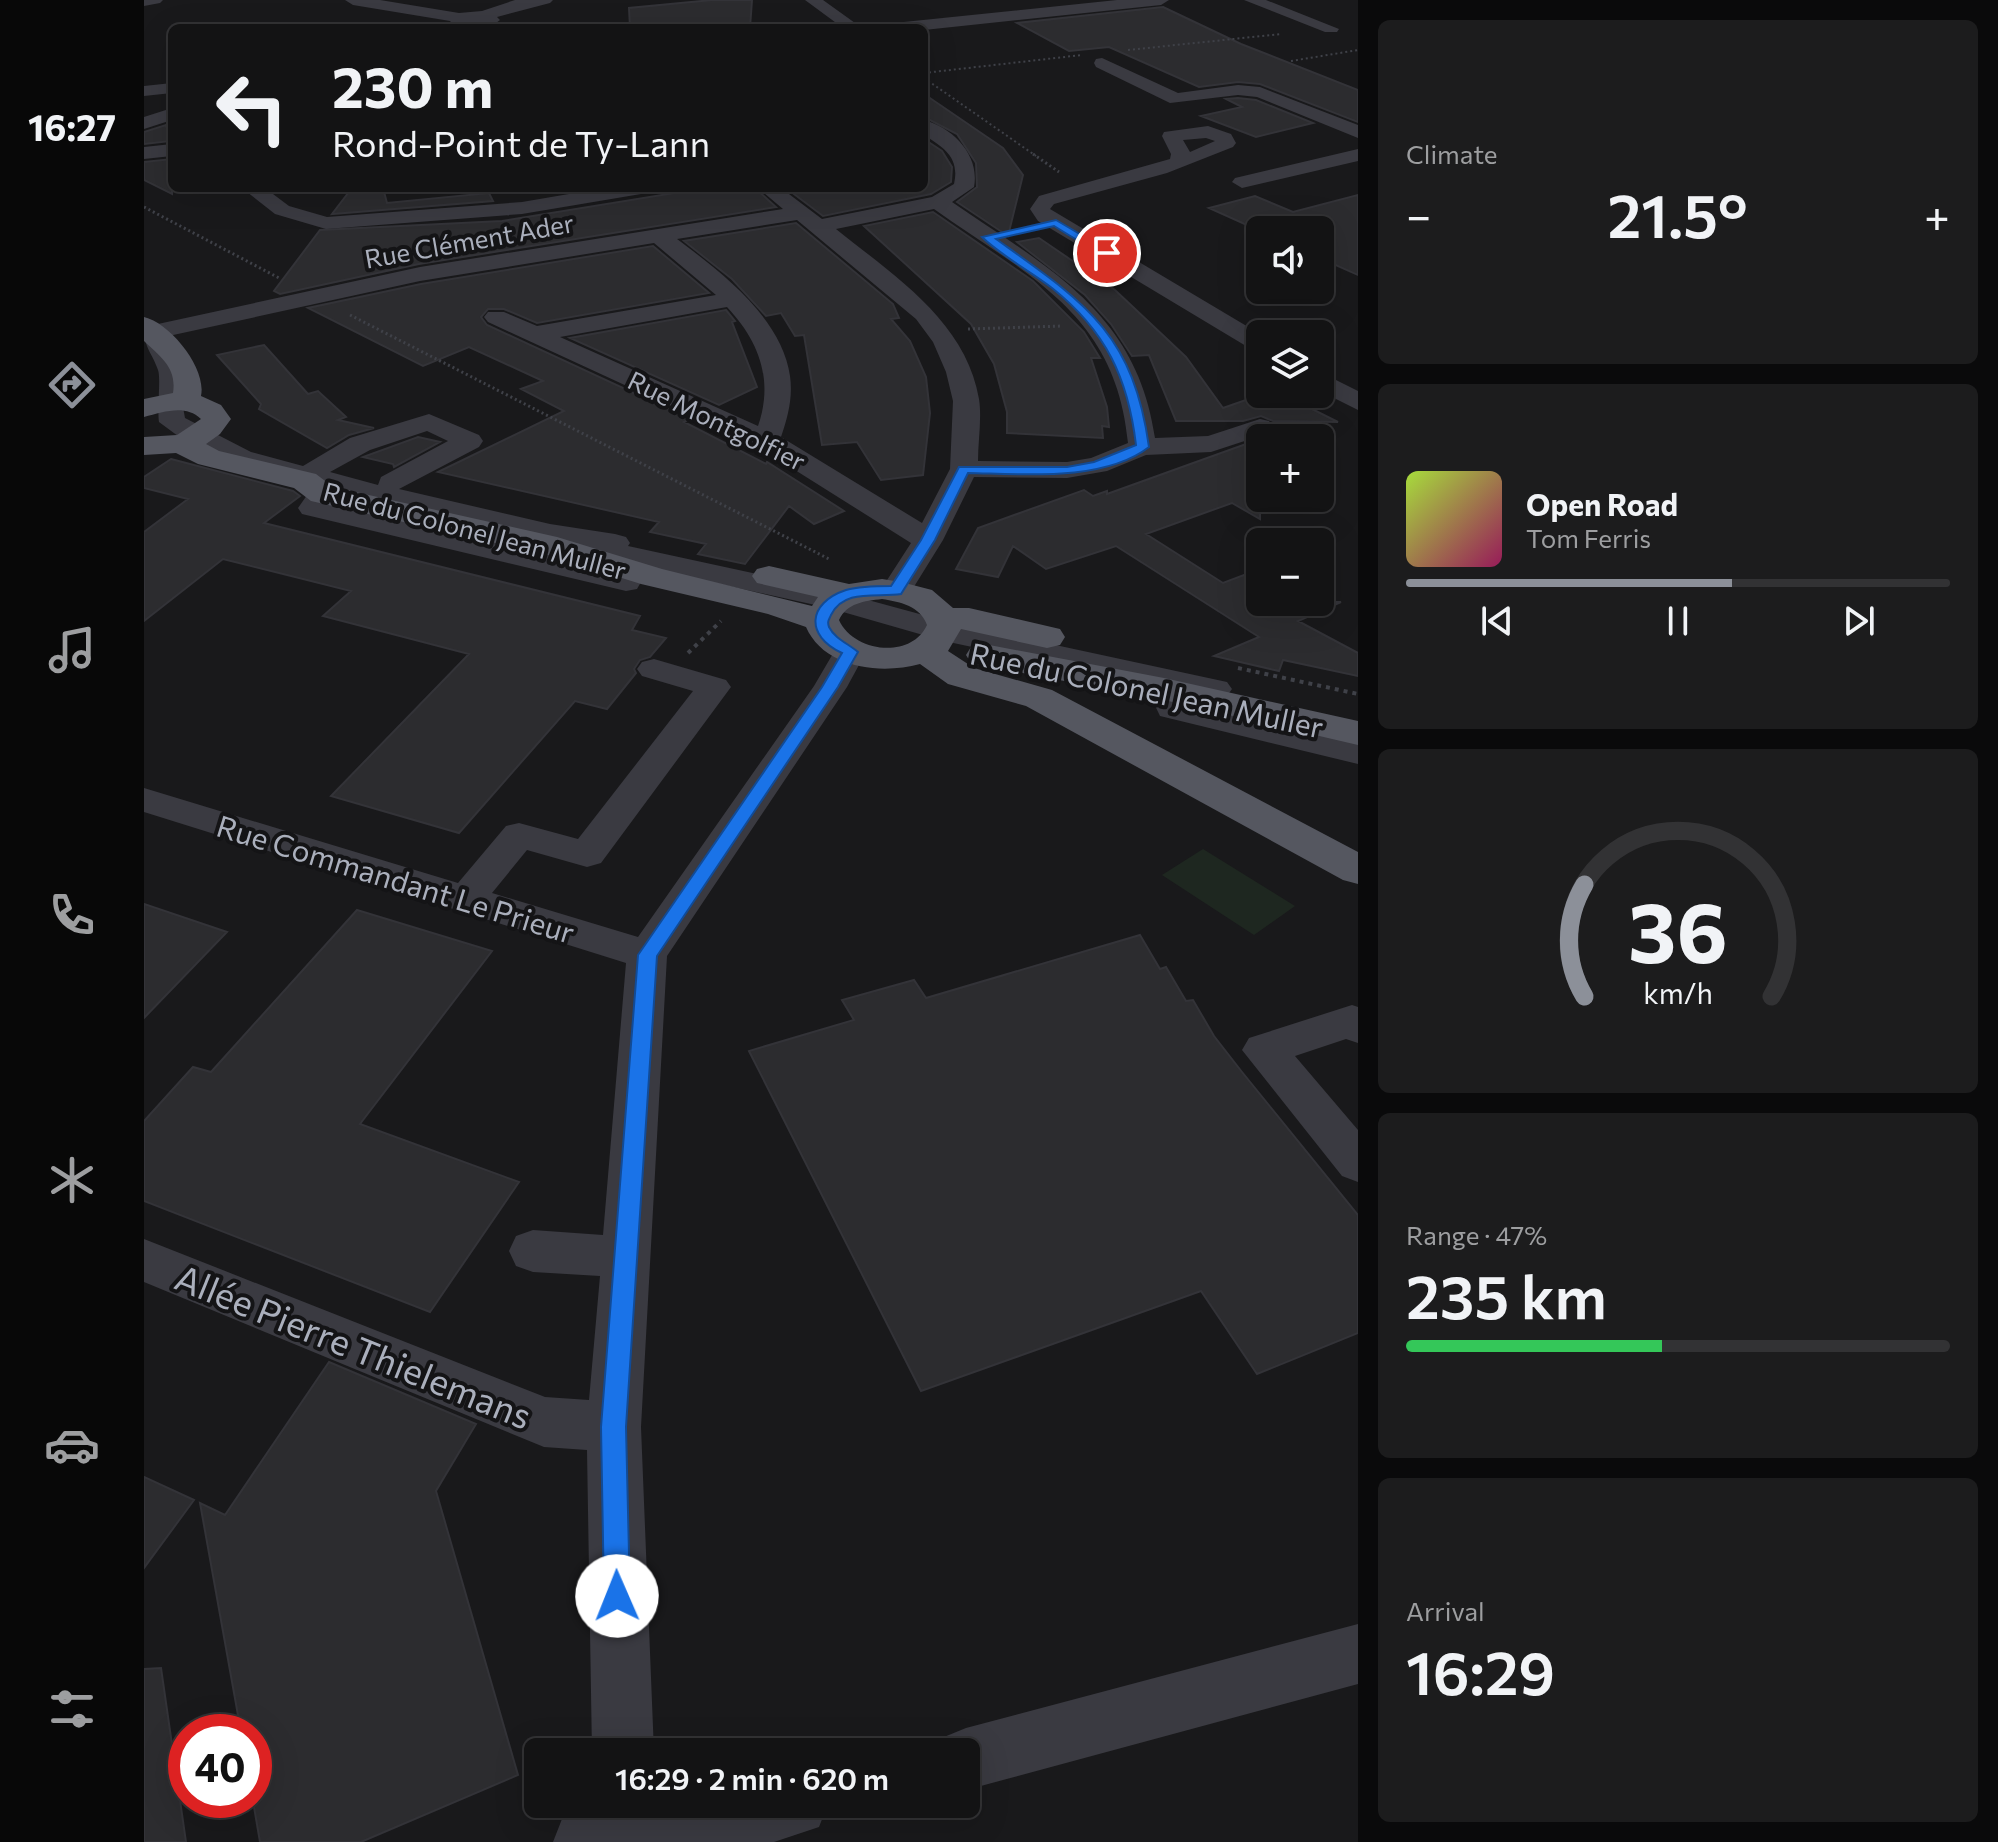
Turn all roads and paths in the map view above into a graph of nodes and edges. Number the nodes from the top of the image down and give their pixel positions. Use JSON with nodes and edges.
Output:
{"nodes":[{"id":1,"x":155,"y":0,"type":"edge"},
{"id":2,"x":545,"y":0,"type":"edge"},
{"id":3,"x":813,"y":0,"type":"edge"},
{"id":4,"x":1161,"y":0,"type":"edge"},
{"id":5,"x":1252,"y":0,"type":"edge"},
{"id":6,"x":144,"y":1,"type":"edge"},
{"id":7,"x":364,"y":1,"type":"edge"},
{"id":8,"x":488,"y":19,"type":"junction"},
{"id":9,"x":458,"y":23,"type":"edge"},
{"id":10,"x":507,"y":24,"type":"edge"},
{"id":11,"x":848,"y":24,"type":"edge"},
{"id":12,"x":928,"y":24,"type":"edge"},
{"id":13,"x":1331,"y":29,"type":"joint"},
{"id":14,"x":1129,"y":50,"type":"dead end"},
{"id":15,"x":1358,"y":50,"type":"edge"},
{"id":16,"x":1082,"y":55,"type":"dead end"},
{"id":17,"x":1291,"y":61,"type":"dead end"},
{"id":18,"x":1102,"y":63,"type":"dead end"},
{"id":19,"x":928,"y":75,"type":"edge"},
{"id":20,"x":928,"y":79,"type":"edge"},
{"id":21,"x":168,"y":90,"type":"edge"},
{"id":22,"x":148,"y":97,"type":"edge"},
{"id":23,"x":168,"y":114,"type":"edge"},
{"id":24,"x":168,"y":115,"type":"edge"},
{"id":25,"x":168,"y":116,"type":"edge"},
{"id":26,"x":144,"y":123,"type":"edge"},
{"id":27,"x":928,"y":129,"type":"edge"},
{"id":28,"x":144,"y":132,"type":"edge"},
{"id":29,"x":1358,"y":132,"type":"edge"},
{"id":30,"x":168,"y":150,"type":"edge"},
{"id":31,"x":144,"y":153,"type":"edge"},
{"id":32,"x":1358,"y":155,"type":"edge"},
{"id":33,"x":1179,"y":161,"type":"dead end"},
{"id":34,"x":1242,"y":182,"type":"dead end"},
{"id":35,"x":1082,"y":190,"type":"junction"},
{"id":36,"x":257,"y":192,"type":"edge"},
{"id":37,"x":617,"y":192,"type":"edge"},
{"id":38,"x":773,"y":192,"type":"edge"},
{"id":39,"x":938,"y":202,"type":"junction"},
{"id":40,"x":144,"y":207,"type":"edge"},
{"id":41,"x":522,"y":208,"type":"junction"},
{"id":42,"x":1056,"y":223,"type":"junction"},
{"id":43,"x":815,"y":224,"type":"junction"},
{"id":44,"x":660,"y":237,"type":"junction"},
{"id":45,"x":987,"y":237,"type":"junction"},
{"id":46,"x":798,"y":239,"type":"dead end"},
{"id":47,"x":564,"y":252,"type":"junction"},
{"id":48,"x":721,"y":252,"type":"dead end"},
{"id":49,"x":690,"y":258,"type":"junction"},
{"id":50,"x":315,"y":297,"type":"junction"},
{"id":51,"x":732,"y":299,"type":"junction"},
{"id":52,"x":496,"y":317,"type":"dead end"},
{"id":53,"x":1095,"y":324,"type":"junction"},
{"id":54,"x":939,"y":332,"type":"junction"},
{"id":55,"x":535,"y":334,"type":"junction"},
{"id":56,"x":146,"y":336,"type":"edge"},
{"id":57,"x":1246,"y":336,"type":"edge"},
{"id":58,"x":1334,"y":388,"type":"edge"},
{"id":59,"x":1358,"y":402,"type":"edge"},
{"id":60,"x":163,"y":406,"type":"edge"},
{"id":61,"x":426,"y":407,"type":"dead end"},
{"id":62,"x":1246,"y":432,"type":"edge"},
{"id":63,"x":196,"y":436,"type":"junction"},
{"id":64,"x":767,"y":440,"type":"junction"},
{"id":65,"x":144,"y":446,"type":"edge"},
{"id":66,"x":1142,"y":447,"type":"junction"},
{"id":67,"x":964,"y":469,"type":"junction"},
{"id":68,"x":308,"y":475,"type":"junction"},
{"id":69,"x":391,"y":483,"type":"junction"},
{"id":70,"x":550,"y":533,"type":"junction"},
{"id":71,"x":928,"y":540,"type":"junction"},
{"id":72,"x":615,"y":543,"type":"junction"},
{"id":73,"x":858,"y":608,"type":"junction"},
{"id":74,"x":745,"y":610,"type":"junction"},
{"id":75,"x":937,"y":636,"type":"junction"},
{"id":76,"x":667,"y":672,"type":"joint"},
{"id":77,"x":1164,"y":689,"type":"junction"},
{"id":78,"x":1358,"y":707,"type":"edge"},
{"id":79,"x":1358,"y":721,"type":"edge"},
{"id":80,"x":1358,"y":733,"type":"edge"},
{"id":81,"x":1358,"y":753,"type":"edge"},
{"id":82,"x":144,"y":800,"type":"edge"},
{"id":83,"x":1358,"y":870,"type":"edge"},
{"id":84,"x":466,"y":899,"type":"junction"},
{"id":85,"x":647,"y":955,"type":"junction"},
{"id":86,"x":1358,"y":1027,"type":"edge"},
{"id":87,"x":1358,"y":1163,"type":"edge"},
{"id":88,"x":533,"y":1251,"type":"dead end"},
{"id":89,"x":626,"y":1257,"type":"junction"},
{"id":90,"x":144,"y":1260,"type":"edge"},
{"id":91,"x":614,"y":1427,"type":"junction"},
{"id":92,"x":1353,"y":1667,"type":"edge"},
{"id":93,"x":620,"y":1738,"type":"edge"},
{"id":94,"x":980,"y":1756,"type":"edge"}],
"edges":[{"from":1,"to":6,"type":"street"},
{"from":2,"to":8,"type":"street"},
{"from":3,"to":11,"type":"street"},
{"from":4,"to":12,"type":"street"},
{"from":5,"to":13,"type":"street"},
{"from":7,"to":9,"type":"street"},
{"from":8,"to":9,"type":"street"},
{"from":8,"to":10,"type":"street"},
{"from":13,"to":14,"type":"path"},
{"from":15,"to":17,"type":"path"},
{"from":16,"to":19,"type":"path"},
{"from":18,"to":29,"type":"street"},
{"from":20,"to":35,"type":"path"},
{"from":21,"to":22,"type":"street"},
{"from":22,"to":23,"type":"street"},
{"from":24,"to":26,"type":"street"},
{"from":25,"to":28,"type":"street"},
{"from":27,"to":39,"type":"street"},
{"from":30,"to":31,"type":"street"},
{"from":32,"to":34,"type":"street"},
{"from":33,"to":35,"type":"street"},
{"from":35,"to":42,"type":"street"},
{"from":36,"to":41,"type":"street"},
{"from":37,"to":41,"type":"street"},
{"from":38,"to":43,"type":"street"},
{"from":39,"to":43,"type":"street"},
{"from":39,"to":45,"type":"street"},
{"from":40,"to":50,"type":"path"},
{"from":41,"to":47,"type":"street"},
{"from":42,"to":45,"type":"street"},
{"from":42,"to":57,"type":"street"},
{"from":43,"to":44,"type":"street","name":"Rue Clément Ader"},
{"from":43,"to":46,"type":"street"},
{"from":43,"to":54,"type":"street"},
{"from":44,"to":47,"type":"street","name":"Rue Clément Ader"},
{"from":44,"to":49,"type":"street"},
{"from":45,"to":53,"type":"street"},
{"from":47,"to":50,"type":"street","name":"Rue Clément Ader"},
{"from":48,"to":49,"type":"street"},
{"from":49,"to":51,"type":"street"},
{"from":50,"to":56,"type":"street","name":"Rue Clément Ader"},
{"from":50,"to":73,"type":"path"},
{"from":51,"to":55,"type":"street"},
{"from":51,"to":64,"type":"street"},
{"from":52,"to":55,"type":"street","name":"Rue Montgolfier"},
{"from":53,"to":54,"type":"path"},
{"from":53,"to":66,"type":"street"},
{"from":54,"to":67,"type":"street"},
{"from":55,"to":64,"type":"street","name":"Rue Montgolfier"},
{"from":56,"to":60,"type":"main road"},
{"from":58,"to":59,"type":"street"},
{"from":60,"to":63,"type":"main road"},
{"from":61,"to":68,"type":"street"},
{"from":62,"to":66,"type":"street"},
{"from":63,"to":65,"type":"main road"},
{"from":63,"to":68,"type":"main road","name":"Rue du Colonel Jean Muller"},
{"from":63,"to":68,"type":"main road","name":"Rue du Colonel Jean Muller"},
{"from":63,"to":70,"type":"street","name":"Rue du Colonel Jean Muller"},
{"from":64,"to":71,"type":"street","name":"Rue Montgolfier"},
{"from":66,"to":67,"type":"street"},
{"from":67,"to":71,"type":"street"},
{"from":68,"to":69,"type":"main road","name":"Rue du Colonel Jean Muller"},
{"from":68,"to":69,"type":"street"},
{"from":68,"to":74,"type":"main road","name":"Rue du Colonel Jean Muller"},
{"from":69,"to":72,"type":"main road","name":"Rue du Colonel Jean Muller"},
{"from":70,"to":72,"type":"street","name":"Rue du Colonel Jean Muller"},
{"from":70,"to":73,"type":"street","name":"Rue du Colonel Jean Muller"},
{"from":71,"to":73,"type":"street"},
{"from":72,"to":73,"type":"main road","name":"Rue du Colonel Jean Muller"},
{"from":73,"to":74,"type":"main road","name":"Rue du Colonel Jean Muller"},
{"from":73,"to":75,"type":"main road"},
{"from":73,"to":75,"type":"main road"},
{"from":73,"to":85,"type":"street"},
{"from":74,"to":76,"type":"path"},
{"from":75,"to":77,"type":"main road","name":"Rue du Colonel Jean Muller"},
{"from":75,"to":78,"type":"main road","name":"Rue du Colonel Jean Muller"},
{"from":75,"to":79,"type":"street"},
{"from":75,"to":83,"type":"main road"},
{"from":76,"to":84,"type":"street"},
{"from":77,"to":80,"type":"main road","name":"Rue du Colonel Jean Muller"},
{"from":77,"to":81,"type":"street"},
{"from":82,"to":84,"type":"street","name":"Rue Commandant Le Prieur"},
{"from":84,"to":85,"type":"street","name":"Rue Commandant Le Prieur"},
{"from":85,"to":89,"type":"street"},
{"from":86,"to":87,"type":"street"},
{"from":88,"to":89,"type":"street"},
{"from":89,"to":91,"type":"street"},
{"from":90,"to":91,"type":"street","name":"Allée Pierre Thielemans"},
{"from":91,"to":93,"type":"street"},
{"from":92,"to":94,"type":"street"}]}
